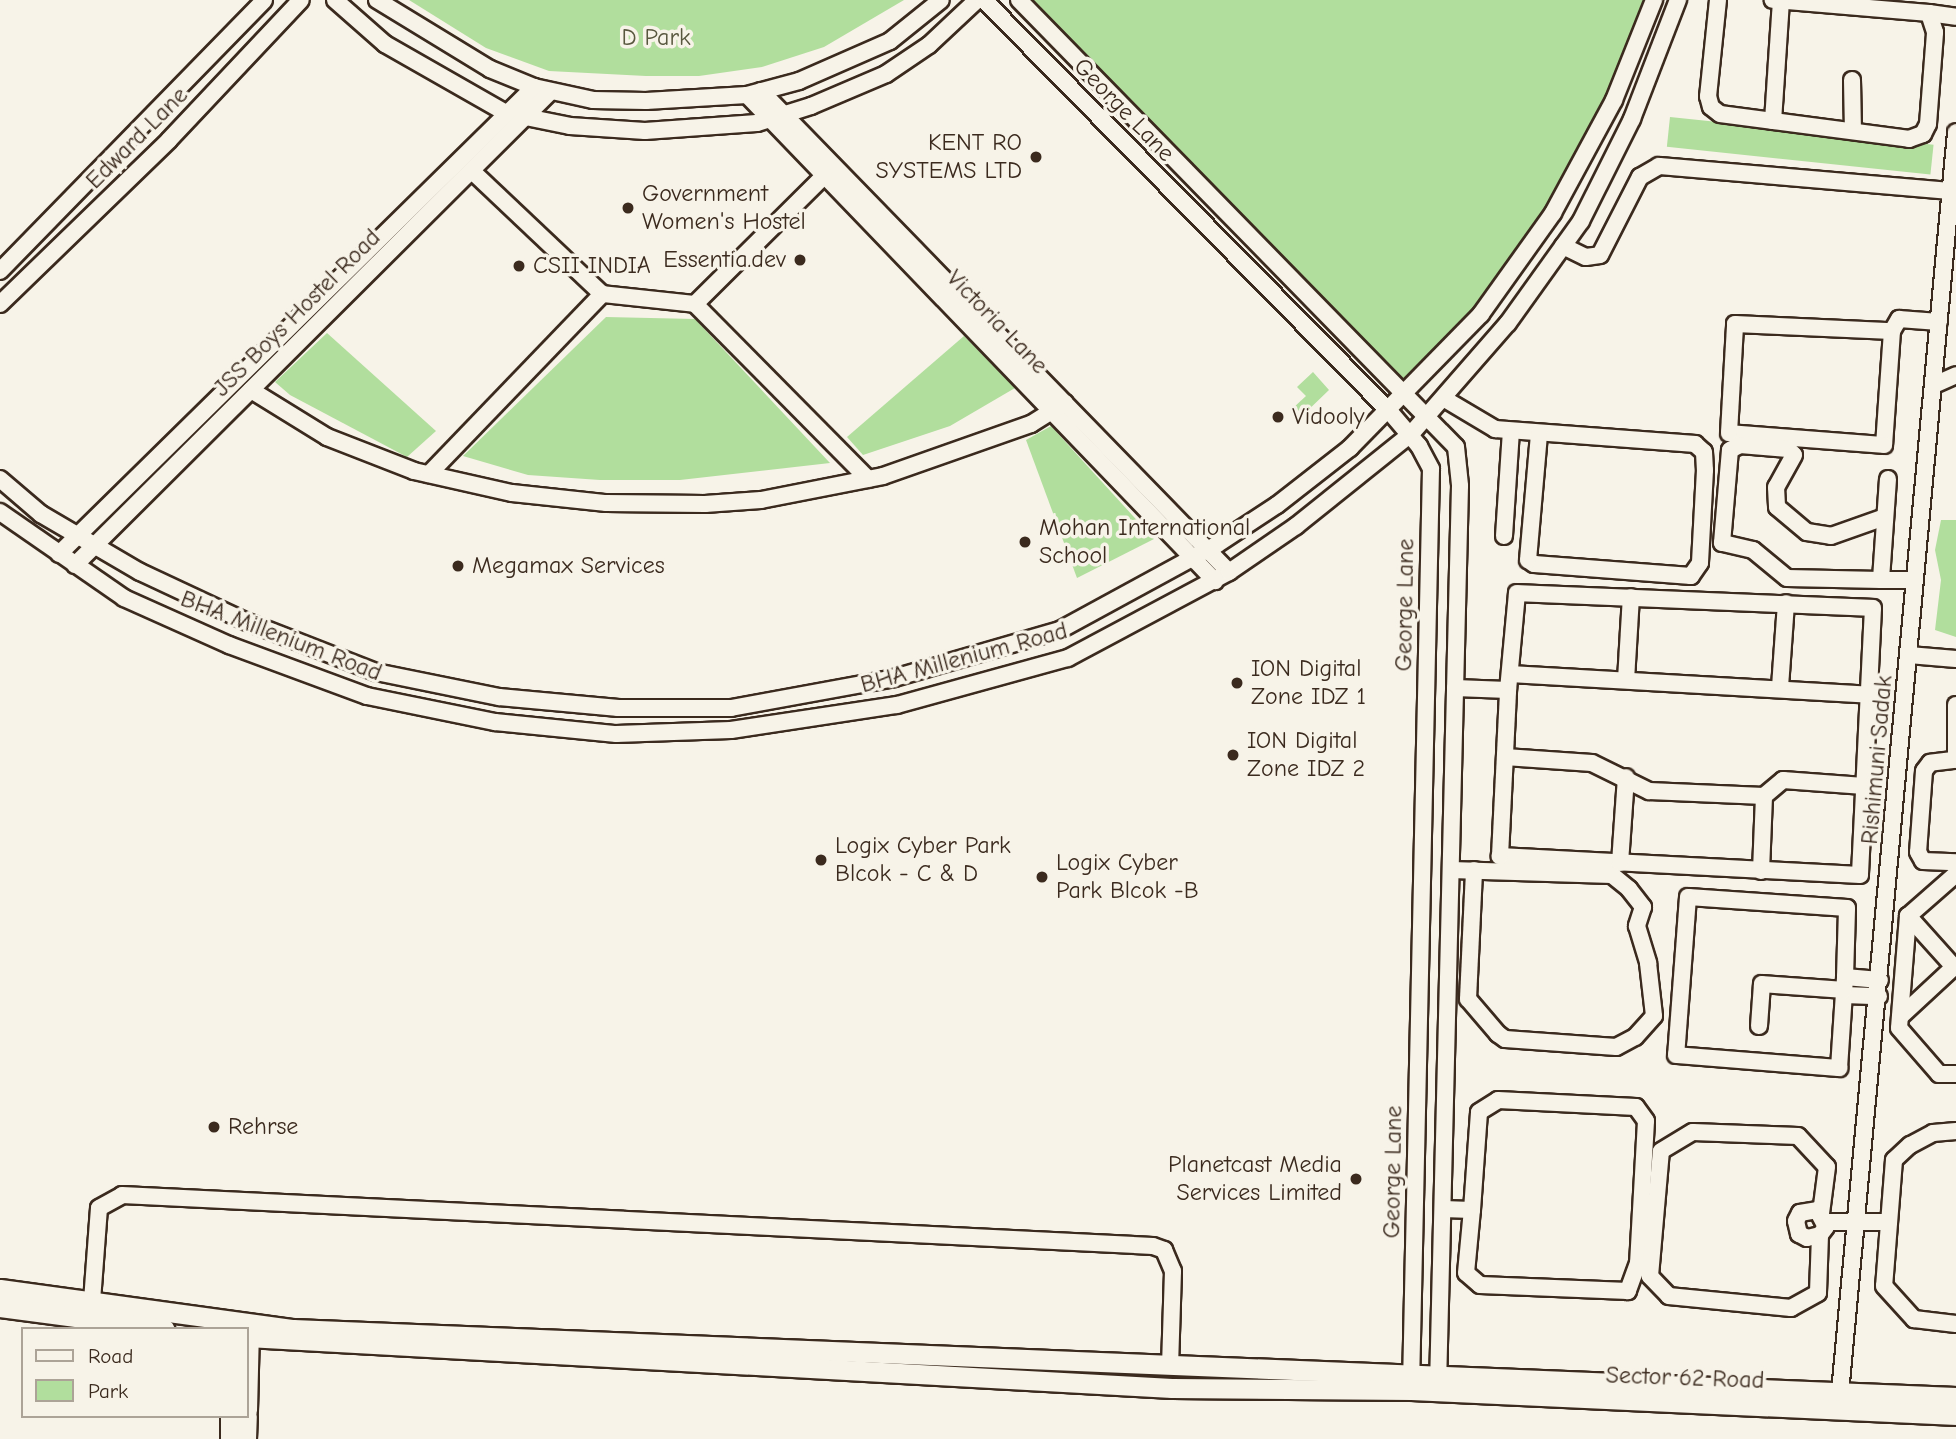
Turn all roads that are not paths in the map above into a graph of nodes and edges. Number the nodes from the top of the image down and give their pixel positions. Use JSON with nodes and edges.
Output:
{"nodes":[{"id":1,"x":264,"y":0,"type":"edge"},
{"id":2,"x":301,"y":0,"type":"edge"},
{"id":3,"x":335,"y":0,"type":"edge"},
{"id":4,"x":377,"y":0,"type":"edge"},
{"id":5,"x":941,"y":0,"type":"edge"},
{"id":6,"x":977,"y":0,"type":"edge"},
{"id":7,"x":984,"y":0,"type":"edge"},
{"id":8,"x":1019,"y":0,"type":"edge"},
{"id":9,"x":1654,"y":0,"type":"edge"},
{"id":10,"x":1678,"y":0,"type":"edge"},
{"id":11,"x":1718,"y":0,"type":"edge"},
{"id":12,"x":1773,"y":0,"type":"edge"},
{"id":13,"x":1781,"y":1,"type":"edge"},
{"id":14,"x":1928,"y":13,"type":"junction"},
{"id":15,"x":1956,"y":17,"type":"edge"},
{"id":16,"x":1852,"y":80,"type":"dead end"},
{"id":17,"x":542,"y":90,"type":"junction"},
{"id":18,"x":754,"y":93,"type":"junction"},
{"id":19,"x":646,"y":101,"type":"junction"},
{"id":20,"x":506,"y":113,"type":"junction"},
{"id":21,"x":777,"y":117,"type":"junction"},
{"id":22,"x":526,"y":118,"type":"junction"},
{"id":23,"x":1773,"y":121,"type":"junction"},
{"id":24,"x":645,"y":131,"type":"junction"},
{"id":25,"x":1853,"y":131,"type":"junction"},
{"id":26,"x":1956,"y":132,"type":"edge"},
{"id":27,"x":472,"y":171,"type":"junction"},
{"id":28,"x":824,"y":176,"type":"junction"},
{"id":29,"x":1951,"y":191,"type":"junction"},
{"id":30,"x":1563,"y":246,"type":"junction"},
{"id":31,"x":0,"y":271,"type":"edge"},
{"id":32,"x":602,"y":295,"type":"junction"},
{"id":33,"x":0,"y":304,"type":"edge"},
{"id":34,"x":695,"y":304,"type":"junction"},
{"id":35,"x":1939,"y":322,"type":"junction"},
{"id":36,"x":1892,"y":331,"type":"junction"},
{"id":37,"x":276,"y":340,"type":"junction"},
{"id":38,"x":289,"y":353,"type":"junction"},
{"id":39,"x":1956,"y":375,"type":"edge"},
{"id":40,"x":1934,"y":385,"type":"junction"},
{"id":41,"x":251,"y":390,"type":"junction"},
{"id":42,"x":1406,"y":395,"type":"junction"},
{"id":43,"x":1443,"y":398,"type":"junction"},
{"id":44,"x":1058,"y":407,"type":"junction"},
{"id":45,"x":1390,"y":412,"type":"junction"},
{"id":46,"x":1428,"y":415,"type":"junction"},
{"id":47,"x":1511,"y":431,"type":"junction"},
{"id":48,"x":1539,"y":433,"type":"junction"},
{"id":49,"x":1411,"y":434,"type":"junction"},
{"id":50,"x":429,"y":474,"type":"junction"},
{"id":51,"x":0,"y":479,"type":"edge"},
{"id":52,"x":868,"y":479,"type":"junction"},
{"id":53,"x":1888,"y":480,"type":"dead end"},
{"id":54,"x":0,"y":512,"type":"edge"},
{"id":55,"x":1885,"y":517,"type":"junction"},
{"id":56,"x":78,"y":535,"type":"junction"},
{"id":57,"x":1504,"y":536,"type":"dead end"},
{"id":58,"x":94,"y":545,"type":"junction"},
{"id":59,"x":1208,"y":550,"type":"junction"},
{"id":60,"x":59,"y":554,"type":"junction"},
{"id":61,"x":1194,"y":558,"type":"junction"},
{"id":62,"x":75,"y":565,"type":"junction"},
{"id":63,"x":1230,"y":572,"type":"junction"},
{"id":64,"x":1881,"y":580,"type":"junction"},
{"id":65,"x":1912,"y":580,"type":"junction"},
{"id":66,"x":1215,"y":581,"type":"junction"},
{"id":67,"x":1631,"y":597,"type":"junction"},
{"id":68,"x":1786,"y":603,"type":"junction"},
{"id":69,"x":1909,"y":655,"type":"junction"},
{"id":70,"x":1956,"y":659,"type":"edge"},
{"id":71,"x":1626,"y":680,"type":"junction"},
{"id":72,"x":1509,"y":682,"type":"junction"},
{"id":73,"x":1780,"y":687,"type":"junction"},
{"id":74,"x":1455,"y":688,"type":"junction"},
{"id":75,"x":1869,"y":695,"type":"junction"},
{"id":76,"x":1956,"y":705,"type":"edge"},
{"id":77,"x":1505,"y":757,"type":"junction"},
{"id":78,"x":1954,"y":760,"type":"edge"},
{"id":79,"x":1626,"y":777,"type":"junction"},
{"id":80,"x":1864,"y":786,"type":"junction"},
{"id":81,"x":1764,"y":796,"type":"junction"},
{"id":82,"x":1956,"y":862,"type":"edge"},
{"id":83,"x":1620,"y":863,"type":"junction"},
{"id":84,"x":1451,"y":870,"type":"junction"},
{"id":85,"x":1475,"y":870,"type":"junction"},
{"id":86,"x":1761,"y":871,"type":"junction"},
{"id":87,"x":1956,"y":874,"type":"edge"},
{"id":88,"x":1908,"y":916,"type":"junction"},
{"id":89,"x":1904,"y":968,"type":"junction"},
{"id":90,"x":1880,"y":981,"type":"junction"},
{"id":91,"x":1844,"y":987,"type":"junction"},
{"id":92,"x":1900,"y":1017,"type":"junction"},
{"id":93,"x":1759,"y":1026,"type":"dead end"},
{"id":94,"x":1956,"y":1074,"type":"edge"},
{"id":95,"x":1956,"y":1131,"type":"edge"},
{"id":96,"x":1443,"y":1209,"type":"junction"},
{"id":97,"x":1472,"y":1210,"type":"junction"},
{"id":98,"x":1857,"y":1222,"type":"junction"},
{"id":99,"x":1889,"y":1222,"type":"junction"},
{"id":100,"x":1822,"y":1223,"type":"junction"},
{"id":101,"x":0,"y":1289,"type":"edge"},
{"id":102,"x":93,"y":1301,"type":"junction"},
{"id":103,"x":0,"y":1307,"type":"edge"},
{"id":104,"x":1956,"y":1324,"type":"edge"},
{"id":105,"x":150,"y":1327,"type":"edge"},
{"id":106,"x":231,"y":1327,"type":"edge"},
{"id":107,"x":248,"y":1329,"type":"edge"},
{"id":108,"x":248,"y":1329,"type":"edge"},
{"id":109,"x":1170,"y":1364,"type":"junction"},
{"id":110,"x":1411,"y":1383,"type":"junction"},
{"id":111,"x":1438,"y":1384,"type":"junction"},
{"id":112,"x":1840,"y":1393,"type":"junction"},
{"id":113,"x":1956,"y":1397,"type":"edge"},
{"id":114,"x":1956,"y":1415,"type":"edge"},
{"id":115,"x":230,"y":1418,"type":"edge"},
{"id":116,"x":247,"y":1418,"type":"edge"},
{"id":117,"x":230,"y":1439,"type":"edge"},
{"id":118,"x":246,"y":1439,"type":"edge"}],
"edges":[{"from":1,"to":31,"type":"street","name":"Edward Lane"},
{"from":2,"to":33,"type":"street","name":"Edward Lane"},
{"from":3,"to":20,"type":"street"},
{"from":4,"to":17,"type":"street"},
{"from":5,"to":18,"type":"street"},
{"from":6,"to":21,"type":"street"},
{"from":7,"to":45,"type":"street","name":"George Lane"},
{"from":8,"to":42,"type":"street","name":"George Lane"},
{"from":9,"to":42,"type":"street","name":"BHA Millenium Road"},
{"from":10,"to":30,"type":"street","name":"BHA Millenium Road"},
{"from":11,"to":23,"type":"street"},
{"from":12,"to":13,"type":"street"},
{"from":13,"to":14,"type":"street"},
{"from":13,"to":23,"type":"street"},
{"from":14,"to":15,"type":"street"},
{"from":14,"to":25,"type":"street"},
{"from":16,"to":25,"type":"street"},
{"from":17,"to":19,"type":"street"},
{"from":17,"to":20,"type":"street","name":"JSS Boys Hostel Road"},
{"from":17,"to":22,"type":"street","name":"JSS Boys Hostel Road"},
{"from":18,"to":19,"type":"street"},
{"from":18,"to":21,"type":"street","name":"Victoria Lane"},
{"from":19,"to":24,"type":"street"},
{"from":20,"to":22,"type":"street"},
{"from":20,"to":37,"type":"street","name":"JSS Boys Hostel Road"},
{"from":21,"to":24,"type":"street"},
{"from":21,"to":28,"type":"street","name":"Victoria Lane"},
{"from":21,"to":44,"type":"street","name":"Victoria Lane"},
{"from":22,"to":24,"type":"street"},
{"from":22,"to":27,"type":"street","name":"JSS Boys Hostel Road"},
{"from":23,"to":25,"type":"street"},
{"from":26,"to":29,"type":"street","name":"Rishimuni Sadak"},
{"from":27,"to":32,"type":"street"},
{"from":27,"to":38,"type":"street","name":"JSS Boys Hostel Road"},
{"from":28,"to":34,"type":"street"},
{"from":28,"to":44,"type":"street","name":"Victoria Lane"},
{"from":29,"to":30,"type":"street"},
{"from":29,"to":35,"type":"street","name":"Rishimuni Sadak"},
{"from":30,"to":43,"type":"street","name":"BHA Millenium Road"},
{"from":32,"to":34,"type":"street"},
{"from":32,"to":50,"type":"street"},
{"from":34,"to":52,"type":"street"},
{"from":35,"to":36,"type":"street"},
{"from":35,"to":40,"type":"street","name":"Rishimuni Sadak"},
{"from":36,"to":36,"type":"street"},
{"from":37,"to":38,"type":"street"},
{"from":37,"to":56,"type":"street","name":"JSS Boys Hostel Road"},
{"from":38,"to":41,"type":"street","name":"JSS Boys Hostel Road"},
{"from":39,"to":40,"type":"street"},
{"from":40,"to":65,"type":"street","name":"Rishimuni Sadak"},
{"from":41,"to":50,"type":"street"},
{"from":41,"to":58,"type":"street","name":"JSS Boys Hostel Road"},
{"from":42,"to":45,"type":"street","name":"BHA Millenium Road"},
{"from":42,"to":46,"type":"street","name":"George Lane"},
{"from":43,"to":46,"type":"street","name":"BHA Millenium Road"},
{"from":43,"to":47,"type":"street"},
{"from":44,"to":52,"type":"street"},
{"from":44,"to":59,"type":"street","name":"Victoria Lane"},
{"from":44,"to":61,"type":"street","name":"Victoria Lane"},
{"from":45,"to":49,"type":"street","name":"George Lane"},
{"from":45,"to":59,"type":"street","name":"BHA Millenium Road"},
{"from":46,"to":49,"type":"street","name":"BHA Millenium Road"},
{"from":46,"to":74,"type":"street","name":"George Lane"},
{"from":47,"to":48,"type":"street"},
{"from":47,"to":57,"type":"street"},
{"from":48,"to":48,"type":"street"},
{"from":49,"to":63,"type":"street","name":"BHA Millenium Road"},
{"from":49,"to":110,"type":"street","name":"George Lane"},
{"from":50,"to":52,"type":"street"},
{"from":51,"to":56,"type":"street","name":"BHA Millenium Road"},
{"from":53,"to":55,"type":"street"},
{"from":54,"to":60,"type":"street","name":"BHA Millenium Road"},
{"from":55,"to":64,"type":"street"},
{"from":55,"to":64,"type":"street"},
{"from":56,"to":58,"type":"street","name":"BHA Millenium Road"},
{"from":56,"to":60,"type":"street","name":"JSS Boys Hostel Road"},
{"from":58,"to":61,"type":"street","name":"BHA Millenium Road"},
{"from":58,"to":62,"type":"street","name":"JSS Boys Hostel Road"},
{"from":59,"to":61,"type":"street","name":"BHA Millenium Road"},
{"from":59,"to":63,"type":"street","name":"Victoria Lane"},
{"from":60,"to":62,"type":"street","name":"BHA Millenium Road"},
{"from":61,"to":66,"type":"street","name":"Victoria Lane"},
{"from":62,"to":66,"type":"street","name":"BHA Millenium Road"},
{"from":63,"to":66,"type":"street","name":"BHA Millenium Road"},
{"from":64,"to":65,"type":"street"},
{"from":65,"to":69,"type":"street","name":"Rishimuni Sadak"},
{"from":67,"to":68,"type":"street"},
{"from":67,"to":71,"type":"street"},
{"from":67,"to":72,"type":"street"},
{"from":68,"to":73,"type":"street"},
{"from":68,"to":75,"type":"street"},
{"from":69,"to":70,"type":"street"},
{"from":69,"to":90,"type":"street","name":"Rishimuni Sadak"},
{"from":71,"to":72,"type":"street"},
{"from":71,"to":73,"type":"street"},
{"from":72,"to":74,"type":"street"},
{"from":72,"to":77,"type":"street"},
{"from":73,"to":75,"type":"street"},
{"from":74,"to":84,"type":"street","name":"George Lane"},
{"from":75,"to":80,"type":"street"},
{"from":76,"to":78,"type":"street"},
{"from":77,"to":79,"type":"street"},
{"from":77,"to":83,"type":"street"},
{"from":78,"to":82,"type":"street"},
{"from":79,"to":81,"type":"street"},
{"from":79,"to":83,"type":"street"},
{"from":80,"to":81,"type":"street"},
{"from":80,"to":86,"type":"street"},
{"from":81,"to":86,"type":"street"},
{"from":83,"to":86,"type":"street"},
{"from":84,"to":85,"type":"street"},
{"from":84,"to":96,"type":"street","name":"George Lane"},
{"from":85,"to":85,"type":"street"},
{"from":87,"to":88,"type":"street"},
{"from":88,"to":89,"type":"street"},
{"from":88,"to":92,"type":"street"},
{"from":89,"to":90,"type":"street"},
{"from":89,"to":92,"type":"street"},
{"from":90,"to":91,"type":"street"},
{"from":90,"to":98,"type":"street","name":"Rishimuni Sadak"},
{"from":91,"to":91,"type":"street"},
{"from":91,"to":93,"type":"street"},
{"from":92,"to":94,"type":"street"},
{"from":95,"to":99,"type":"street"},
{"from":96,"to":97,"type":"street"},
{"from":96,"to":111,"type":"street","name":"George Lane"},
{"from":97,"to":97,"type":"street"},
{"from":98,"to":99,"type":"street"},
{"from":98,"to":100,"type":"street"},
{"from":98,"to":112,"type":"street","name":"Rishimuni Sadak"},
{"from":99,"to":104,"type":"street"},
{"from":100,"to":100,"type":"street"},
{"from":101,"to":102,"type":"street"},
{"from":102,"to":106,"type":"street"},
{"from":102,"to":109,"type":"street"},
{"from":103,"to":105,"type":"street"},
{"from":107,"to":110,"type":"street"},
{"from":108,"to":109,"type":"street"},
{"from":109,"to":110,"type":"street"},
{"from":110,"to":111,"type":"street","name":"Sector 62 Road"},
{"from":111,"to":112,"type":"street","name":"Sector 62 Road"},
{"from":111,"to":114,"type":"street","name":"Sector 62 Road"},
{"from":112,"to":113,"type":"street","name":"Sector 62 Road"},
{"from":115,"to":117,"type":"street"},
{"from":116,"to":118,"type":"street"}]}
